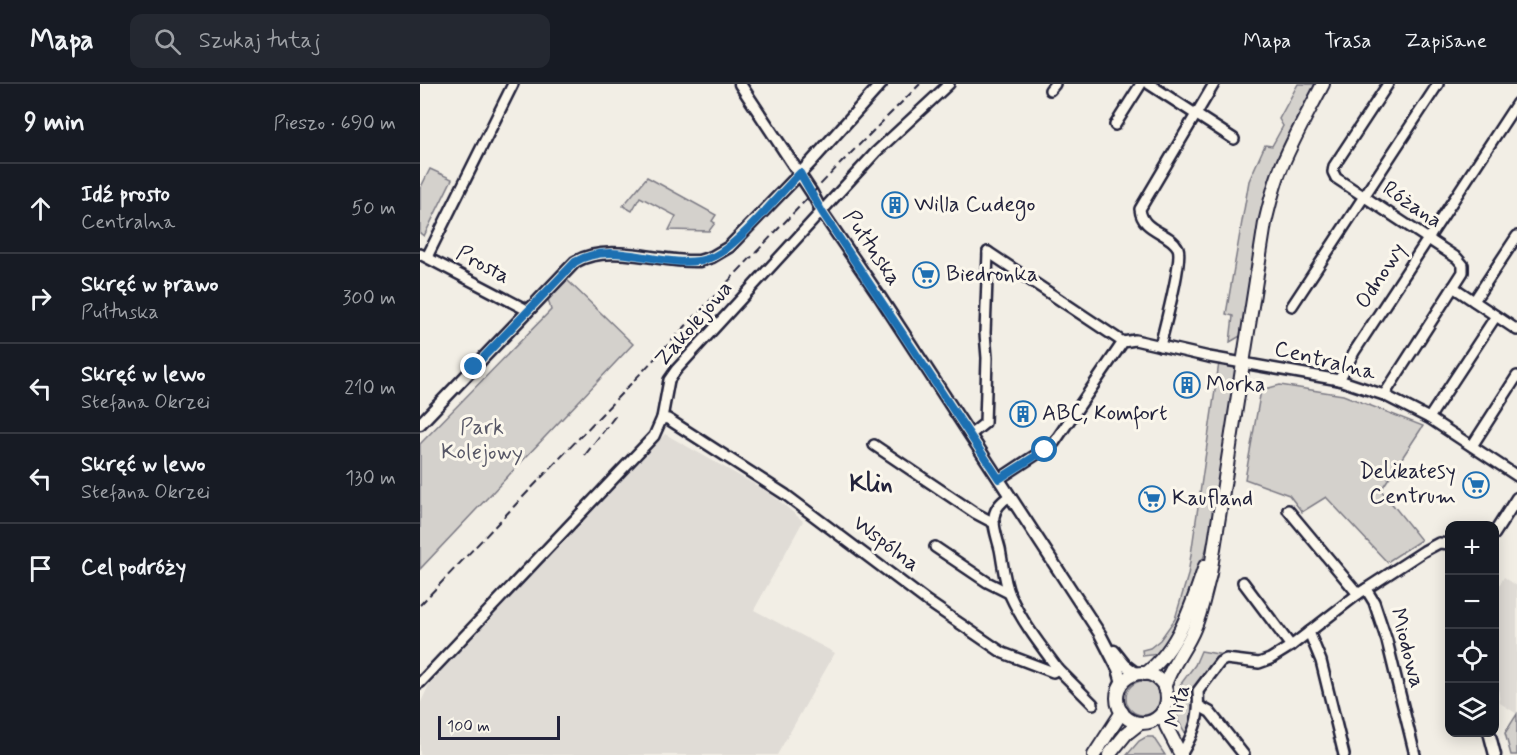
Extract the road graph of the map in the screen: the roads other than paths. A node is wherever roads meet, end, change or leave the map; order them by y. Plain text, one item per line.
1 (513, 84) edge
2 (740, 84) edge
3 (881, 84) edge
4 (949, 84) edge
5 (1141, 84) edge
6 (1149, 84) edge
7 (1214, 84) edge
8 (1323, 84) edge
9 (1388, 84) edge
10 (1438, 84) edge
11 (1517, 103) edge
12 (1195, 114) junction
13 (1115, 124) dead end
14 (1234, 139) dead end
15 (800, 173) junction
16 (1365, 197) junction
17 (822, 212) junction
18 (1517, 236) edge
19 (1429, 240) junction
20 (423, 256) edge
21 (1453, 287) junction
22 (1474, 301) junction
23 (1292, 306) dead end
24 (527, 310) junction
25 (1496, 316) junction
26 (1517, 330) edge
27 (1123, 342) junction
28 (1160, 346) junction
29 (1245, 363) junction
30 (1517, 376) edge
31 (1339, 380) junction
32 (1384, 396) junction
33 (662, 418) junction
34 (1429, 418) junction
35 (420, 424) edge
36 (970, 435) junction
37 (874, 445) dead end
38 (1472, 446) junction
39 (1517, 476) edge
40 (999, 479) junction
41 (1010, 496) junction
42 (1517, 498) edge
43 (1288, 510) dead end
44 (994, 523) junction
45 (1499, 526) edge
46 (1214, 539) junction
47 (1445, 544) edge
48 (935, 547) dead end
49 (1243, 582) dead end
50 (1362, 592) junction
51 (1009, 593) junction
52 (1309, 632) junction
53 (1100, 634) junction
54 (1291, 646) junction
55 (1058, 669) junction
56 (1141, 674) junction
57 (420, 683) edge
58 (1122, 683) junction
59 (1164, 688) junction
60 (1093, 704) dead end
61 (1199, 706) junction
62 (1163, 711) junction
63 (1122, 712) junction
64 (1144, 722) junction
65 (1490, 737) edge
66 (1094, 755) edge
67 (1109, 755) edge
68 (1181, 755) edge
69 (1244, 755) edge
70 (1344, 755) edge
71 (1415, 755) edge
72 (1495, 755) edge

1 - 20 street
2 - 15 street, Pułtuska
3 - 15 street
4 - 17 street, Zakolejowa
5 - 13 street
6 - 12 street
7 - 12 street
8 - 29 main road
9 - 16 street
10 - 16 street, Różana
11 - 19 street, Odnowy
12 - 14 street
12 - 28 street
15 - 17 street, Pułtuska
15 - 24 street
16 - 19 street, Różana
16 - 23 street
17 - 33 street, Zakolejowa
17 - 36 street, Pułtuska
18 - 22 street
19 - 21 street, Różana
19 - 31 street, Odnowy
20 - 24 street, Prosta
21 - 22 street
21 - 32 street
22 - 25 street
24 - 35 street
25 - 26 street
25 - 34 street
27 - 28 street
27 - 36 street
27 - 40 street
28 - 29 street, Centralna
29 - 31 street, Centralna
29 - 46 main road
30 - 38 street
31 - 32 street, Centralna
32 - 34 street, Centralna
33 - 55 street, Wspólna
33 - 57 street, Zakolejowa
34 - 38 street, Centralna
36 - 40 street, Pułtuska
37 - 44 street
38 - 39 street, Centralna
40 - 41 street, Pułtuska
41 - 44 street
41 - 53 street, Pułtuska
42 - 45 street
43 - 50 street, Miodowa
44 - 51 street
46 - 56 main road
46 - 59 main road
47 - 50 street, Miła
48 - 51 street, Wspólna
49 - 54 street
50 - 52 street, Miła
50 - 71 street, Miodowa
51 - 55 street
52 - 54 street, Miła
52 - 70 street
53 - 56 street, Pułtuska
53 - 58 street, Pułtuska
54 - 61 street, Miła
55 - 60 street
56 - 58 main road
56 - 59 main road
58 - 63 main road
59 - 62 main road
61 - 68 street, Miła
61 - 69 street
62 - 64 main road
62 - 68 main road
63 - 64 main road
63 - 66 main road
64 - 67 main road
64 - 68 main road
65 - 72 street

